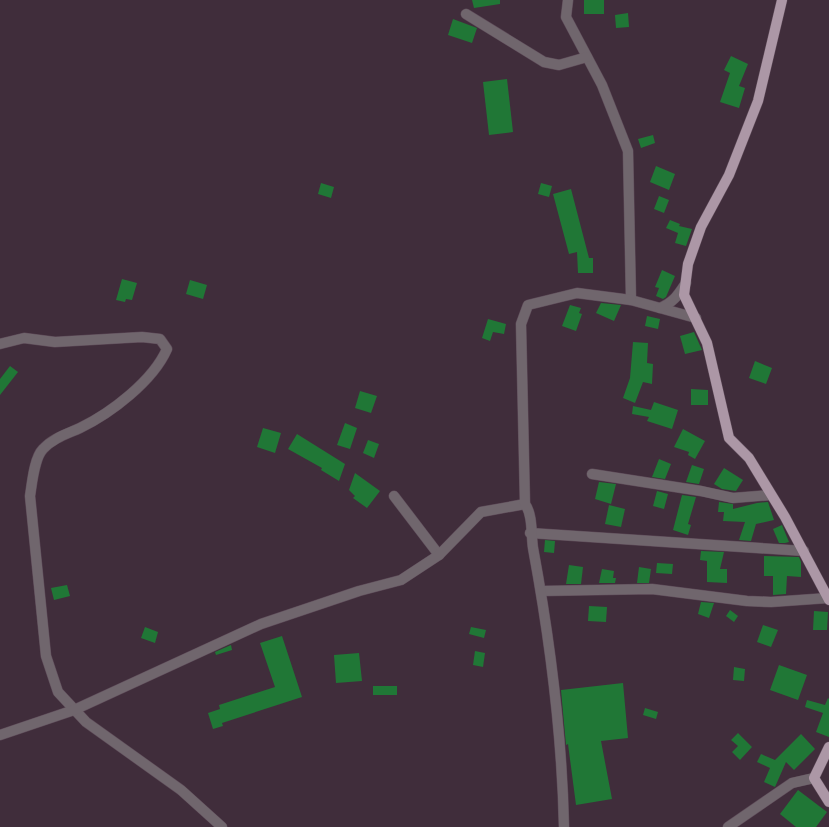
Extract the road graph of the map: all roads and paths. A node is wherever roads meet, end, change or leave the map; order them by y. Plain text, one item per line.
1 (568, 0) edge
2 (782, 0) edge
3 (466, 14) dead end
4 (587, 57) junction
5 (686, 283) junction
6 (631, 300) junction
7 (660, 308) junction
8 (696, 318) junction
9 (0, 344) edge
10 (592, 474) dead end
11 (771, 495) junction
12 (394, 496) dead end
13 (525, 504) junction
14 (530, 533) junction
15 (804, 551) junction
16 (439, 555) junction
17 (541, 591) junction
18 (828, 599) edge
19 (74, 710) junction
20 (0, 735) edge
21 (829, 747) edge
22 (814, 778) junction
23 (829, 802) edge
24 (222, 827) edge
25 (564, 827) edge
26 (728, 827) edge

1 - 4 street
2 - 5 main road
3 - 4 street
4 - 6 street
5 - 7 street
5 - 8 main road
6 - 7 street
6 - 13 street
7 - 8 street
8 - 11 main road
9 - 19 street
10 - 11 street
11 - 15 main road
12 - 16 street
13 - 14 street
13 - 16 street
14 - 15 street
14 - 17 street
15 - 18 main road
16 - 19 street
17 - 18 street
17 - 25 street
19 - 20 street
19 - 24 street
21 - 22 main road
22 - 23 main road
22 - 26 street

